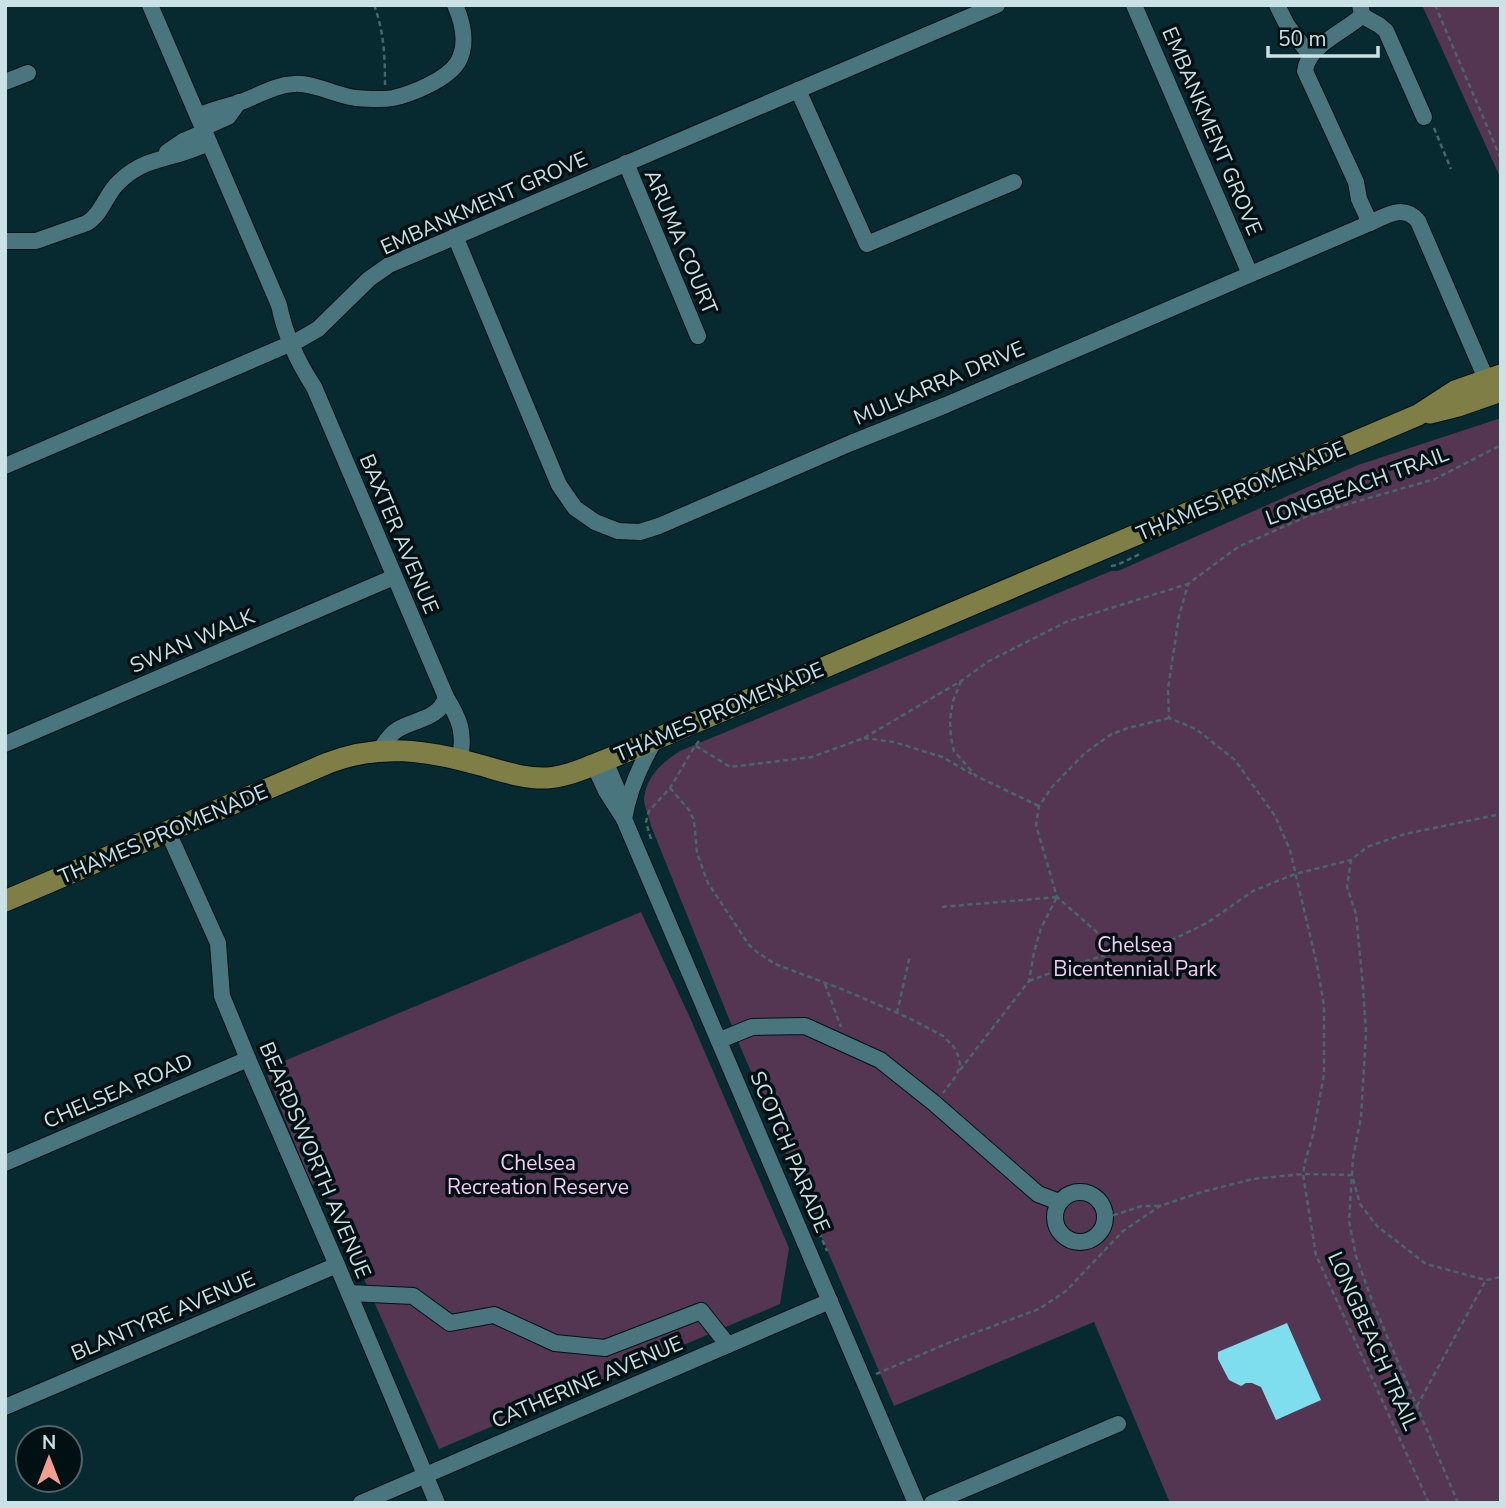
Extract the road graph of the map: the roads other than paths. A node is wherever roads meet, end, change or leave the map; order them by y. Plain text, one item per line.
1 (150, 5) edge
2 (455, 5) edge
3 (997, 5) edge
4 (1135, 5) edge
5 (1277, 5) edge
6 (1360, 10) edge
7 (1310, 55) junction
8 (28, 73) dead end
9 (5, 82) edge
10 (798, 90) junction
11 (1424, 117) road end
12 (204, 130) junction
13 (626, 163) junction
14 (1014, 183) dead end
15 (1375, 221) junction
16 (455, 236) junction
17 (5, 241) edge
18 (1250, 274) junction
19 (698, 336) dead end
20 (295, 342) junction
21 (1495, 385) edge
22 (5, 466) edge
23 (394, 577) junction
24 (446, 697) junction
25 (655, 740) junction
26 (5, 744) edge
27 (379, 751) junction
28 (455, 758) junction
29 (600, 763) junction
30 (624, 819) junction
31 (168, 832) junction
32 (5, 901) edge
33 (720, 1040) junction
34 (248, 1059) junction
35 (5, 1163) edge
36 (1059, 1202) junction
37 (337, 1265) junction
38 (349, 1293) junction
39 (830, 1301) junction
40 (728, 1345) junction
41 (5, 1407) edge
42 (1118, 1424) dead end
43 (425, 1474) junction
44 (361, 1503) edge
45 (437, 1503) edge
46 (916, 1503) edge
47 (932, 1503) edge

1 - 12 street, BAXTER AVENUE
2 - 12 street
3 - 10 street, EMBANKMENT GROVE
4 - 18 street, EMBANKMENT GROVE
5 - 7 street
6 - 7 street
6 - 11 street
7 - 15 street
8 - 9 street
10 - 13 street, EMBANKMENT GROVE
10 - 14 street
12 - 17 street
12 - 20 street, BAXTER AVENUE
13 - 16 street, EMBANKMENT GROVE
13 - 19 street, ARUMA COURT
15 - 18 street, MULKARRA DRIVE
15 - 21 street, MULKARRA DRIVE
16 - 18 street, MULKARRA DRIVE
16 - 20 street, EMBANKMENT GROVE
20 - 22 street, EMBANKMENT GROVE
20 - 23 street, BAXTER AVENUE
21 - 25 main road, THAMES PROMENADE
23 - 24 street, BAXTER AVENUE
23 - 26 street, SWAN WALK
24 - 27 street
24 - 28 street, BAXTER AVENUE
25 - 29 main road, THAMES PROMENADE
25 - 30 street
27 - 28 main road, THAMES PROMENADE
27 - 31 main road, THAMES PROMENADE
28 - 29 main road, THAMES PROMENADE
29 - 30 street, SCOTCH PARADE
30 - 33 street, SCOTCH PARADE
31 - 32 main road, THAMES PROMENADE
31 - 34 street, BEARDSWORTH AVENUE
33 - 36 street
33 - 39 street, SCOTCH PARADE
34 - 35 street, CHELSEA ROAD
34 - 37 street, BEARDSWORTH AVENUE
36 - 36 street
37 - 38 street, BEARDSWORTH AVENUE
37 - 41 street, BLANTYRE AVENUE
38 - 40 street
38 - 43 street, BEARDSWORTH AVENUE
39 - 40 street, CATHERINE AVENUE
39 - 46 street, SCOTCH PARADE
40 - 43 street, CATHERINE AVENUE
42 - 47 street
43 - 44 street, CATHERINE AVENUE
43 - 45 street, BEARDSWORTH AVENUE

